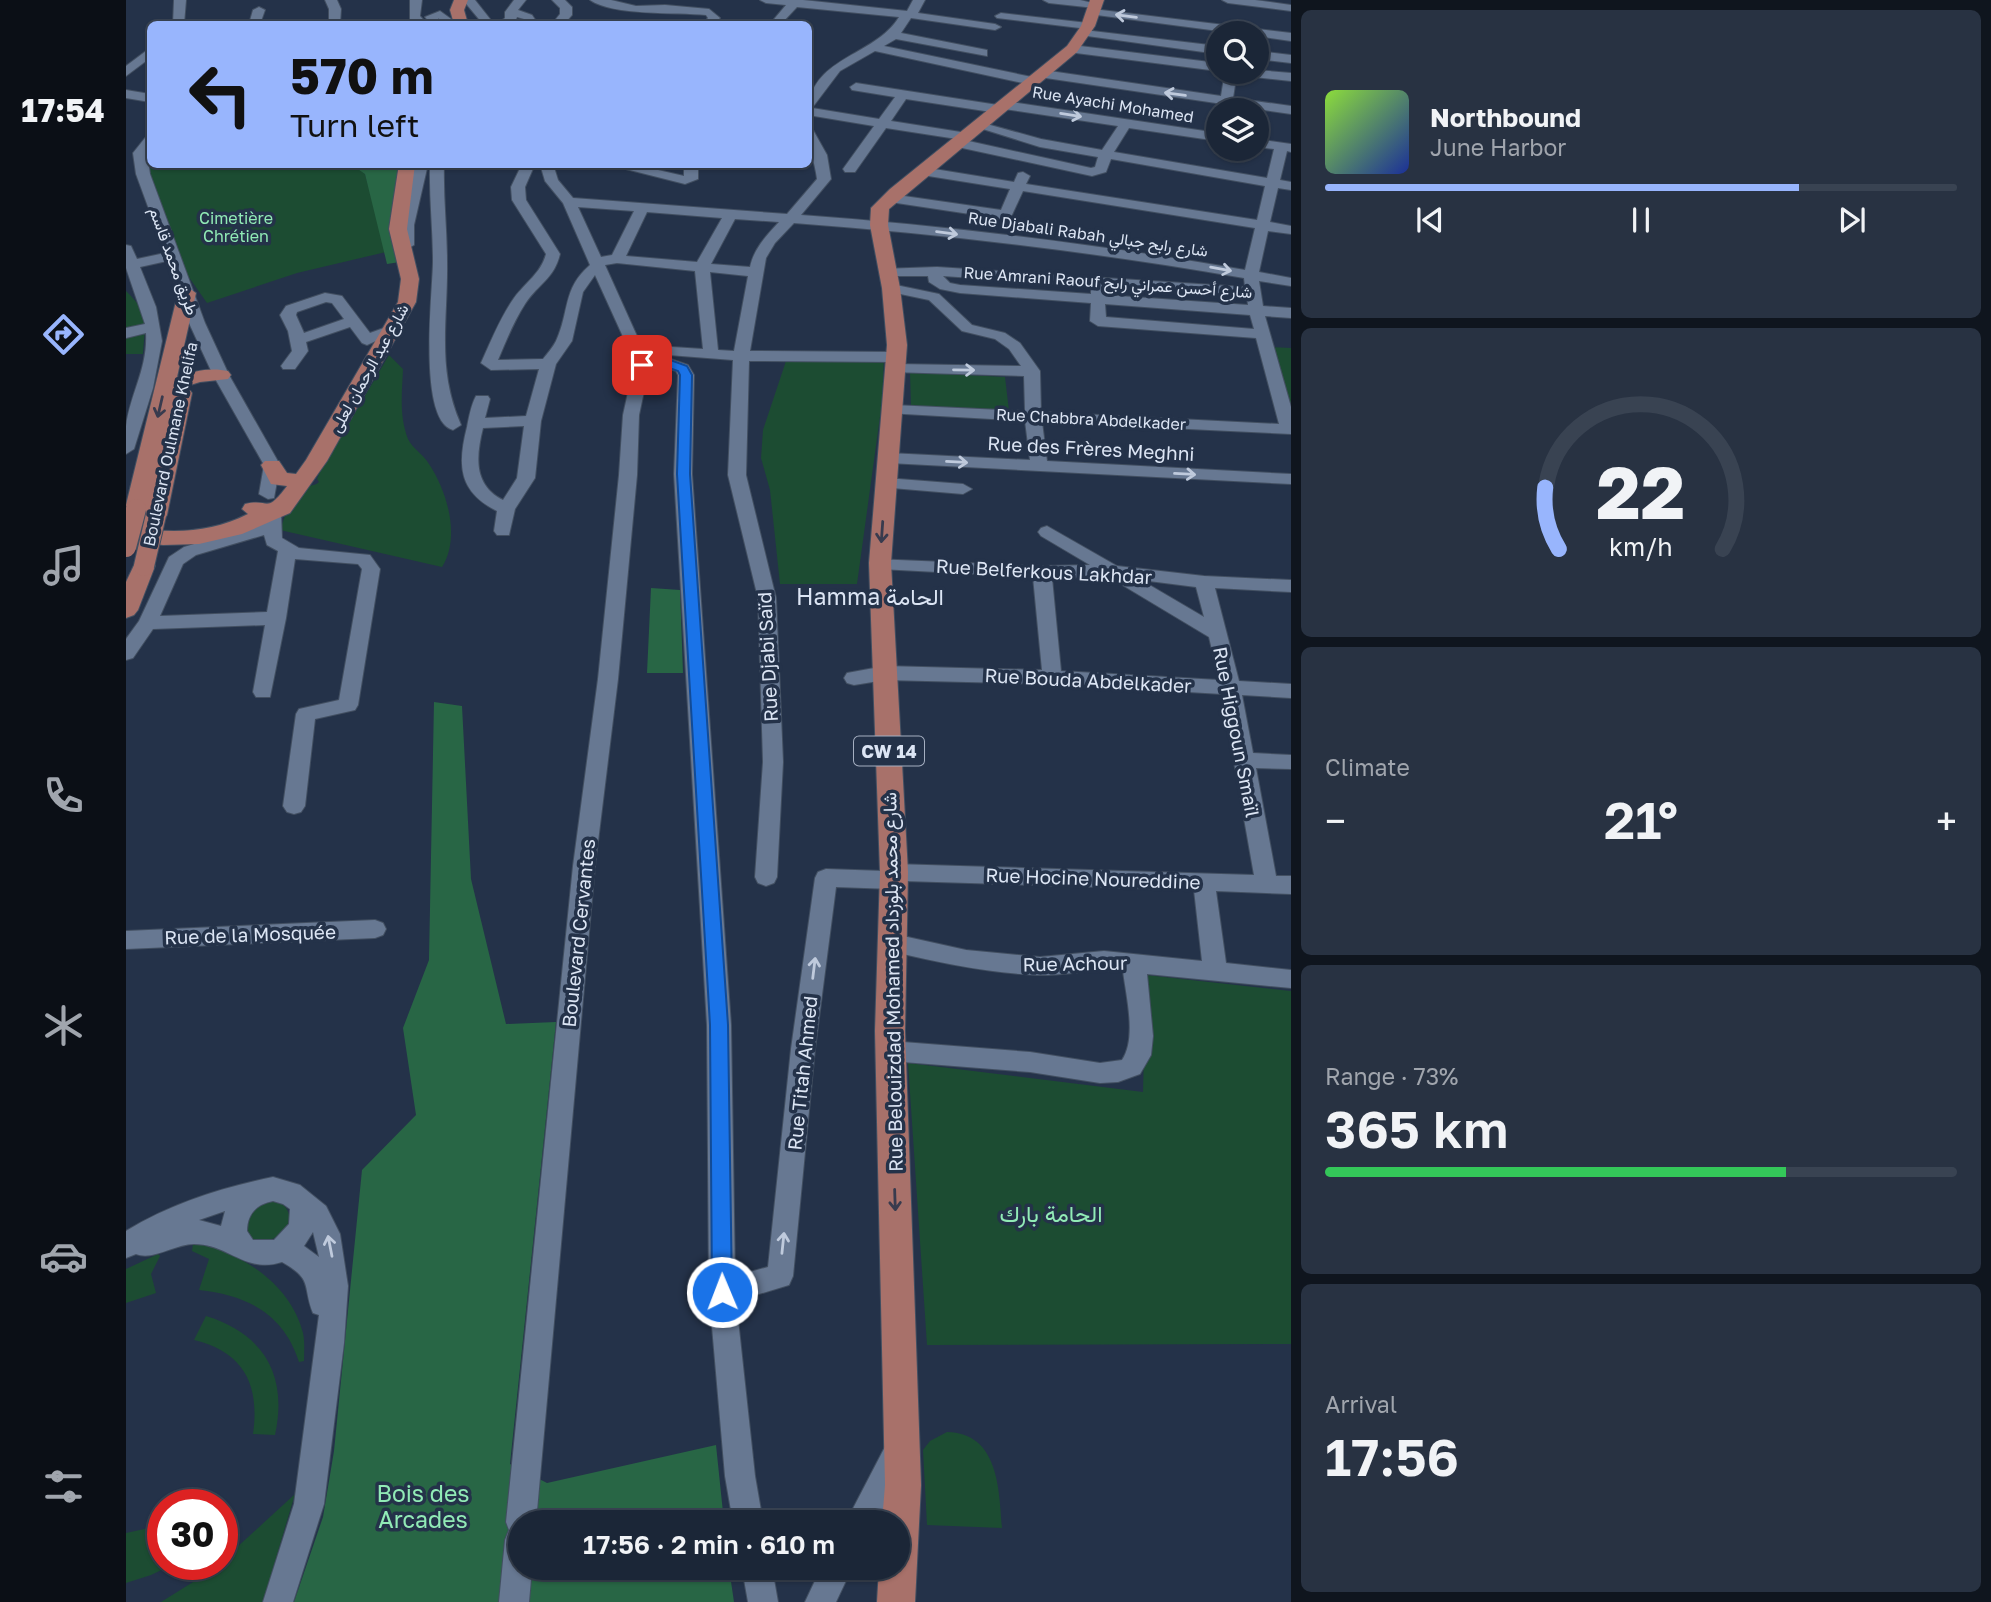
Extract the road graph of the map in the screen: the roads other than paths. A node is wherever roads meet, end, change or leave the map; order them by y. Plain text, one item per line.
1 (180, 0) edge
2 (331, 0) edge
3 (416, 0) edge
4 (461, 0) edge
5 (469, 0) edge
6 (520, 0) edge
7 (558, 0) edge
8 (596, 0) edge
9 (766, 0) edge
10 (919, 0) edge
11 (1009, 0) edge
12 (1049, 0) edge
13 (1228, 0) edge
14 (611, 1) edge
15 (796, 2) edge
16 (1291, 8) edge
17 (259, 10) dead end
18 (510, 12) junction
19 (911, 15) junction
20 (179, 21) edge
21 (255, 21) edge
22 (335, 21) edge
23 (419, 21) edge
24 (434, 21) edge
25 (449, 21) edge
26 (460, 21) edge
27 (486, 21) edge
28 (510, 21) edge
29 (531, 21) edge
30 (561, 21) edge
31 (710, 21) edge
32 (778, 21) edge
33 (1088, 21) edge
34 (894, 34) junction
35 (992, 35) junction
36 (1291, 37) edge
37 (873, 47) junction
38 (1206, 47) edge
39 (126, 52) edge
40 (147, 52) edge
41 (147, 54) edge
42 (1269, 56) edge
43 (1291, 59) edge
44 (1206, 63) edge
45 (975, 69) junction
46 (126, 72) edge
47 (1291, 77) edge
48 (1037, 78) junction
49 (1260, 84) edge
50 (856, 87) dead end
51 (1268, 91) junction
52 (904, 93) junction
53 (126, 94) edge
54 (147, 98) edge
55 (1239, 98) edge
56 (1206, 99) edge
57 (812, 100) edge
58 (1001, 107) junction
59 (1291, 110) edge
60 (812, 112) edge
61 (885, 123) junction
62 (1126, 123) junction
63 (967, 135) junction
64 (1206, 135) edge
65 (812, 140) edge
66 (147, 145) edge
67 (1286, 147) edge
68 (1105, 156) junction
69 (1032, 159) junction
70 (137, 160) edge
71 (406, 168) edge
72 (420, 168) edge
73 (437, 168) edge
74 (515, 168) edge
75 (528, 168) edge
76 (548, 168) edge
77 (630, 168) edge
78 (691, 168) edge
79 (850, 169) dead end
80 (922, 171) junction
81 (126, 177) edge
82 (523, 181) junction
83 (1273, 183) junction
84 (1291, 186) edge
85 (1017, 187) junction
86 (890, 198) junction
87 (569, 202) junction
88 (643, 206) junction
89 (731, 214) junction
90 (790, 219) junction
91 (879, 225) junction
92 (1265, 226) junction
93 (1291, 230) edge
94 (126, 249) edge
95 (617, 259) junction
96 (174, 261) junction
97 (596, 264) junction
98 (702, 267) junction
99 (132, 270) edge
100 (408, 271) junction
101 (937, 271) junction
102 (755, 272) junction
103 (1251, 275) junction
104 (888, 280) junction
105 (1098, 282) junction
106 (1291, 282) edge
107 (1253, 292) junction
108 (187, 293) joint
109 (1098, 298) junction
110 (1256, 310) junction
111 (1291, 313) edge
112 (354, 321) junction
113 (153, 326) junction
114 (392, 330) junction
115 (186, 331) junction
116 (126, 333) edge
117 (1263, 334) junction
118 (298, 340) junction
119 (711, 354) junction
120 (741, 356) junction
121 (151, 362) junction
122 (896, 363) junction
123 (548, 364) junction
124 (289, 366) dead end
125 (1032, 371) junction
126 (221, 375) junction
127 (184, 381) junction
128 (482, 399) dead end
129 (893, 410) junction
130 (1033, 416) junction
131 (533, 421) junction
132 (477, 423) junction
133 (453, 425) dead end
134 (1290, 429) edge
135 (126, 449) edge
136 (316, 461) junction
137 (272, 465) junction
138 (1039, 467) junction
139 (888, 471) junction
140 (1291, 479) edge
141 (293, 480) junction
142 (963, 489) dead end
143 (270, 508) junction
144 (506, 509) junction
145 (140, 515) edge
146 (503, 531) dead end
147 (1047, 531) dead end
148 (126, 533) edge
149 (126, 547) edge
150 (287, 550) junction
151 (880, 564) junction
152 (1112, 571) junction
153 (1042, 572) junction
154 (1204, 582) junction
155 (1291, 586) edge
156 (126, 610) edge
157 (277, 618) junction
158 (148, 623) junction
159 (1219, 635) junction
160 (126, 653) edge
161 (885, 673) junction
162 (1052, 677) junction
163 (854, 678) dead end
164 (1231, 687) junction
165 (1291, 691) edge
166 (263, 692) dead end
167 (1242, 760) junction
168 (1291, 762) edge
169 (294, 806) dead end
170 (893, 876) junction
171 (766, 877) dead end
172 (1204, 882) junction
173 (1266, 883) junction
174 (1291, 885) edge
175 (375, 929) dead end
176 (126, 940) edge
177 (894, 943) junction
178 (1134, 962) junction
179 (1215, 970) junction
180 (1291, 979) edge
181 (891, 1051) junction
182 (261, 1191) junction
183 (301, 1202) junction
184 (126, 1246) edge
185 (240, 1246) junction
186 (283, 1249) junction
187 (126, 1251) edge
188 (722, 1292) junction
189 (323, 1386) junction
190 (901, 1445) junction
191 (522, 1510) edge
192 (746, 1510) edge
193 (867, 1510) edge
194 (516, 1580) edge
195 (759, 1580) edge
196 (831, 1580) edge
197 (278, 1602) edge
198 (514, 1602) edge
199 (763, 1602) edge
200 (820, 1602) edge
201 (896, 1602) edge

1 - 20 street
2 - 22 street
3 - 23 street
4 - 26 main road
5 - 27 street
6 - 18 street
7 - 30 street
8 - 14 street
9 - 15 street
10 - 19 street
11 - 35 street
12 - 33 street
13 - 16 street
14 - 31 street
15 - 19 street
15 - 32 street
17 - 21 street
18 - 28 street
18 - 29 street
19 - 34 street
19 - 35 street
24 - 25 street
33 - 35 street
36 -> 33 street
33 - 38 street
33 - 44 street
33 - 48 main road
34 - 35 street
34 - 37 street
35 - 45 street
37 - 45 street
37 - 57 street
39 - 40 street
41 - 46 street
42 - 43 street
45 - 48 street
47 - 51 street
56 -> 48 street
48 - 58 main road
49 - 51 street
50 - 52 street, Rue Ayachi Mohamed
51 - 55 street
51 - 59 street
52 - 58 street, Rue Ayachi Mohamed
52 - 61 street
53 - 54 street
58 -> 62 street, Rue Ayachi Mohamed
58 - 63 main road
60 - 61 street
61 - 63 street
61 - 79 street
62 - 64 street, Rue Ayachi Mohamed
62 - 68 street
63 - 68 street
63 - 69 street
63 - 80 main road
65 - 90 street, Rue Djabi Saïd
66 - 70 street
67 - 83 street
68 - 69 street
68 - 83 street
69 - 85 street
70 - 81 street
70 - 96 street, طريق محمد قاسم
71 - 100 main road, شارع عبد الرحمان لعلى
72 - 100 street
73 - 133 street
74 - 82 street
75 - 82 street
76 - 87 street
77 - 78 street
80 - 85 street
80 - 86 main road
82 - 123 street
83 - 84 street
83 - 92 street
85 - 86 street
85 - 92 street
86 - 91 main road
87 - 88 street, Rue Djabali Rabah شارع رابح جبالي
87 - 97 street
88 - 89 street, Rue Djabali Rabah شارع رابح جبالي
88 - 95 street
89 - 90 street, Rue Djabali Rabah شارع رابح جبالي
89 - 98 street
90 - 91 street, Rue Djabali Rabah شارع رابح جبالي
90 - 102 street, Rue Djabi Saïd
91 -> 103 street, Rue Djabali Rabah شارع رابح جبالي
91 - 104 main road, Rue Belouizdad Mohamed شارع محمد بلوزداد / CW 14
92 - 93 street
92 - 103 street
94 - 99 street
95 - 97 street
95 - 98 street
96 - 99 street
96 - 108 street, طريق محمد قاسم
97 - 119 street
97 - 123 street
98 - 102 street
98 - 119 street
99 - 113 street
100 - 114 main road, شارع عبد الرحمان لعلى
101 - 104 street
101 - 105 street
101 - 109 street, Rue Amrani Raouf شارع أحسن عمراني رابح
102 - 120 street, Rue Djabi Saïd
103 - 106 street, Rue Djabali Rabah شارع رابح جبالي
103 - 107 street
104 - 122 main road, Rue Belouizdad Mohamed شارع محمد بلوزداد / CW 14
104 - 125 street
105 - 107 street
105 - 109 street
107 - 110 street
108 - 115 main road, Boulevard Oulmane Khelifa
109 - 110 street, Rue Amrani Raouf شارع أحسن عمراني رابح
109 - 117 street
110 - 111 street, Rue Amrani Raouf شارع أحسن عمراني رابح
110 - 117 street
112 - 114 street
112 - 118 street
112 - 118 street
113 - 116 street
113 - 121 street
114 - 136 main road, شارع عبد الرحمان لعلى
115 - 121 main road
115 - 126 street, طريق محمد قاسم
115 - 127 main road, Boulevard Oulmane Khelifa
115 -> 145 main road, Boulevard Oulmane Khelifa
117 - 134 street
118 - 124 street
119 - 120 street
120 - 122 street
120 - 171 street, Rue Djabi Saïd
121 - 135 street
122 -> 125 street
122 - 129 main road, Rue Belouizdad Mohamed شارع محمد بلوزداد / CW 14
123 - 131 street
125 - 130 street
126 - 127 main road
126 - 137 street, طريق محمد قاسم
127 - 145 main road, Boulevard Oulmane Khelifa
128 - 132 street
129 - 130 street, Rue Chabbra Abdelkader
129 - 139 main road, Rue Belouizdad Mohamed شارع محمد بلوزداد / CW 14
130 - 134 street, Rue Chabbra Abdelkader
130 - 138 street
131 - 132 street
131 - 144 street
132 - 144 street
136 - 141 main road, شارع عبد الرحمان لعلى
136 - 143 main road, شارع عبد الرحمان لعلى
137 - 141 main road
137 - 143 street
139 -> 138 street, Rue des Frères Meghni
138 -> 140 street, Rue des Frères Meghni
139 - 142 street
139 -> 151 main road, Rue Belouizdad Mohamed شارع محمد بلوزداد / CW 14
141 - 143 main road, شارع عبد الرحمان لعلى
143 - 145 main road, شارع عبد الرحمان لعلى
143 - 148 main road, شارع عبد الرحمان لعلى
143 - 150 street
143 - 158 street
144 - 146 street
145 - 149 main road, Boulevard Oulmane Khelifa, bridge
145 - 156 main road, Boulevard Oulmane Khelifa, bridge
147 - 152 street
150 - 157 street
150 - 169 street
151 - 153 street, Rue Belferkous Lakhdar
151 - 161 main road, Rue Belouizdad Mohamed شارع محمد بلوزداد / CW 14
152 - 153 street, Rue Belferkous Lakhdar
152 - 154 street, Rue Belferkous Lakhdar
152 - 159 street
153 - 162 street
154 - 155 street, Rue Belferkous Lakhdar
154 - 159 street, Rue Higgoun Smaïl
157 - 158 street
157 - 166 street
158 - 160 street
159 - 164 street, Rue Higgoun Smaïl
161 - 162 street, Rue Bouda Abdelkader
161 - 163 street, Rue Bouda Abdelkader
161 - 170 main road, Rue Belouizdad Mohamed شارع محمد بلوزداد / CW 14
162 - 164 street, Rue Bouda Abdelkader
164 - 165 street, Rue Bouda Abdelkader
164 - 167 street, Rue Higgoun Smaïl
167 - 168 street
167 - 173 street, Rue Higgoun Smaïl
170 - 172 street, Rue Hocine Noureddine
170 - 177 main road, Rue Belouizdad Mohamed شارع محمد بلوزداد / CW 14
188 -> 170 street, Rue Titah Ahmed
172 - 173 street, Rue Hocine Noureddine
172 - 179 street
173 - 174 street, Rue Hocine Noureddine
175 - 176 street, Rue de la Mosquée
177 - 178 street, Rue Achour
177 - 181 main road, Rue Belouizdad Mohamed شارع محمد بلوزداد / CW 14
178 - 179 street, Rue Achour
178 - 181 street
179 - 180 street, Rue Achour
181 -> 190 main road, Rue Belouizdad Mohamed شارع محمد بلوزداد / CW 14
182 - 183 street
182 - 184 street
182 - 185 street
183 - 186 street
189 -> 183 street
185 - 186 street
185 - 187 street
186 - 189 street
188 - 191 street, Boulevard Cervantes
188 - 192 street
189 - 197 street
190 - 193 street
190 - 201 main road, Rue Belouizdad Mohamed شارع محمد بلوزداد / CW 14
194 - 198 street
195 - 199 street
196 - 200 street

